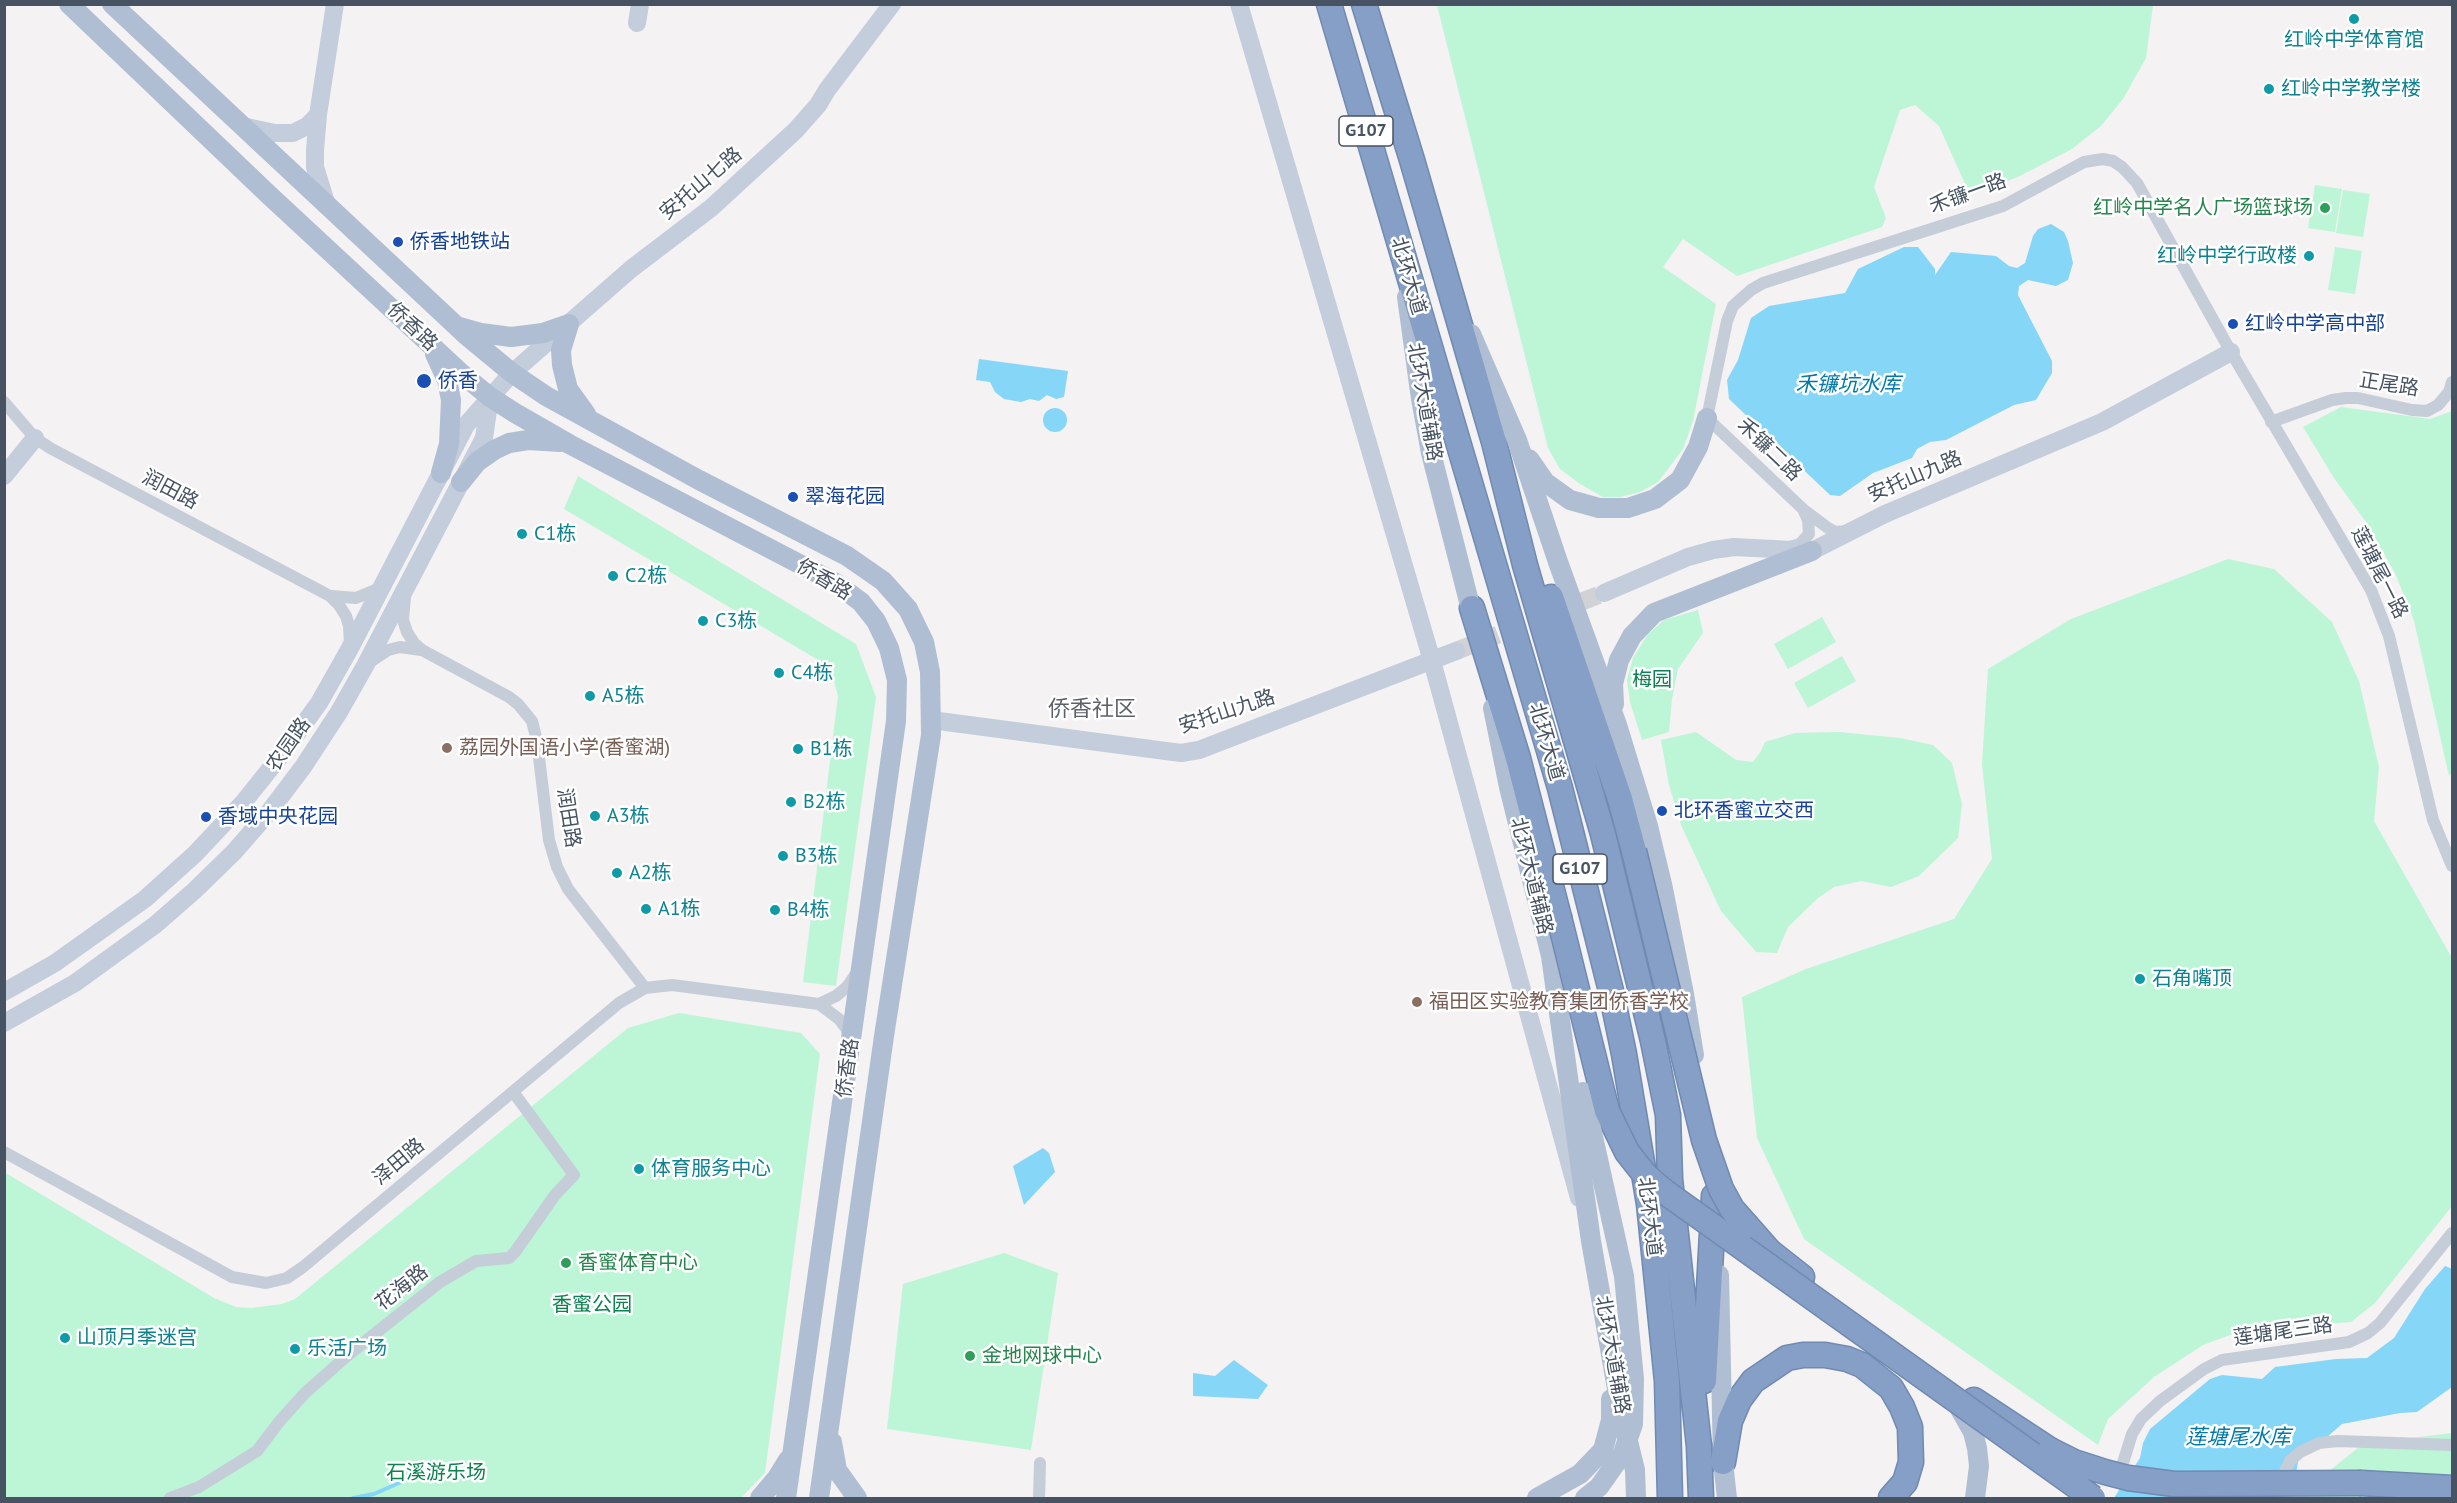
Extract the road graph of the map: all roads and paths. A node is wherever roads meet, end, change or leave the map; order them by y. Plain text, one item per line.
1 (69, 4) edge
2 (112, 4) edge
3 (335, 4) edge
4 (640, 4) edge
5 (892, 4) edge
6 (1239, 4) edge
7 (1329, 4) edge
8 (1364, 4) edge
9 (637, 23) dead end
10 (318, 115) junction
11 (242, 126) junction
12 (327, 206) junction
13 (1402, 257) junction
14 (453, 323) junction
15 (569, 324) junction
16 (425, 339) junction
17 (2231, 352) junction
18 (512, 373) junction
19 (2452, 382) edge
20 (490, 397) junction
21 (4, 402) edge
22 (1707, 418) junction
23 (591, 421) junction
24 (2271, 422) junction
25 (35, 438) junction
26 (1505, 441) junction
27 (569, 444) junction
28 (4, 460) edge
29 (441, 473) junction
30 (4, 476) edge
31 (461, 482) junction
32 (1804, 510) junction
33 (1849, 531) junction
34 (1779, 549) junction
35 (1812, 551) junction
36 (408, 584) junction
37 (383, 586) junction
38 (1604, 593) tunnel mouth
39 (330, 596) junction
40 (1472, 608) junction
41 (349, 650) junction
42 (422, 650) junction
43 (1456, 651) tunnel mouth
44 (1432, 661) junction
45 (365, 666) junction
46 (931, 720) junction
47 (1617, 724) junction
48 (2452, 866) edge
49 (1551, 956) junction
50 (864, 958) junction
51 (645, 988) junction
52 (4, 992) edge
53 (859, 993) junction
54 (890, 998) junction
55 (819, 1004) junction
56 (4, 1023) edge
57 (884, 1036) junction
58 (852, 1037) junction
59 (514, 1093) junction
60 (4, 1152) edge
61 (1714, 1196) junction
62 (2452, 1233) edge
63 (1591, 1240) junction
64 (1609, 1340) junction
65 (1931, 1370) junction
66 (830, 1416) junction
67 (2452, 1445) edge
68 (793, 1446) junction
69 (1699, 1446) junction
70 (1040, 1462) dead end
71 (1723, 1462) junction
72 (2122, 1466) dead end
73 (2452, 1488) edge
74 (2452, 1496) edge
75 (170, 1498) edge
76 (760, 1498) edge
77 (786, 1498) edge
78 (819, 1498) edge
79 (857, 1498) edge
80 (1039, 1498) edge
81 (1537, 1498) edge
82 (1585, 1498) edge
83 (1636, 1498) edge
84 (1670, 1498) edge
85 (1701, 1498) edge
86 (1727, 1498) edge
87 (1891, 1498) edge
88 (1975, 1498) edge
89 (2093, 1498) edge
90 (2278, 1498) edge
91 (2429, 1498) edge

1 - 16 main road, 侨香路
2 - 11 main road, 侨香路
3 - 10 street
4 - 9 street
5 - 15 street, 安托山七路
6 - 44 street
7 - 13 highway, 北环大道 / G107
8 - 26 highway, 北环大道 / G107
10 - 11 street
10 - 12 street
11 - 12 main road, 侨香路
12 - 14 main road, 侨香路
13 - 40 main road, 北环大道辅路
13 - 84 highway, 北环大道 / G107
14 - 15 main road
14 - 18 main road, 侨香路
15 - 18 street, 安托山七路
15 - 23 main road
16 - 20 main road, 侨香路
16 - 29 main road
17 - 22 street, 禾镰一路
17 - 24 street, 莲塘尾一路
17 - 33 street, 安托山九路
18 - 20 street, 农园路
18 - 23 main road, 侨香路
19 - 24 street, 正尾路
20 - 27 main road, 侨香路
20 - 29 street, 农园路
20 - 31 street, 农园路
21 - 25 street, 润田路
22 - 26 main road
22 - 32 street, 禾镰二路
23 - 46 main road, 侨香路
24 - 48 street, 莲塘尾一路
25 - 28 street
25 - 30 street
25 - 39 street, 润田路
26 - 47 main road
26 - 65 highway, bridge
26 - 69 highway, 北环大道 / G107
27 - 31 main road
27 - 50 main road, 侨香路
29 - 37 street, 农园路
31 - 36 street, 农园路
32 - 33 street, 禾镰二路
32 - 34 street, 禾镰二路
33 - 35 street, 安托山九路
34 - 35 street
34 - 38 street
35 - 47 main road
36 - 42 street, 润田路
36 - 45 street, 农园路
37 - 39 street, 润田路
37 - 41 street, 农园路
39 - 41 street, 润田路
40 - 49 main road, 北环大道辅路
40 - 89 highway, bridge
41 - 52 street, 农园路
42 - 45 street, 润田路
42 - 51 street, 润田路
43 - 44 street, 安托山九路
44 - 46 street, 安托山九路
44 - 63 street
45 - 56 street, 农园路
46 - 54 main road, 侨香路
47 - 61 main road
49 - 63 main road, 北环大道辅路
49 - 82 main road, bridge
50 - 53 main road, 侨香路
50 - 55 street
51 - 55 street, 泽田路
51 - 59 street, 泽田路
53 - 54 main road
53 - 58 main road, 侨香路
54 - 57 main road, 侨香路
55 - 58 street
57 - 58 main road
57 - 66 main road, 侨香路
58 - 68 main road, 侨香路
59 - 60 street, 泽田路
59 - 75 street, 花海路
61 - 69 highway
61 - 71 main road
62 - 72 street, 莲塘尾三路
63 - 64 main road, 北环大道辅路
64 - 81 main road
64 - 83 main road, 北环大道辅路
65 - 73 highway, bridge
65 - 88 main road
66 - 78 main road, 侨香路
66 - 79 main road
67 - 90 street
68 - 76 main road
68 - 77 main road, 侨香路
69 - 85 highway, 北环大道 / G107
70 - 80 street
71 - 86 main road
71 - 87 highway
74 - 91 highway

